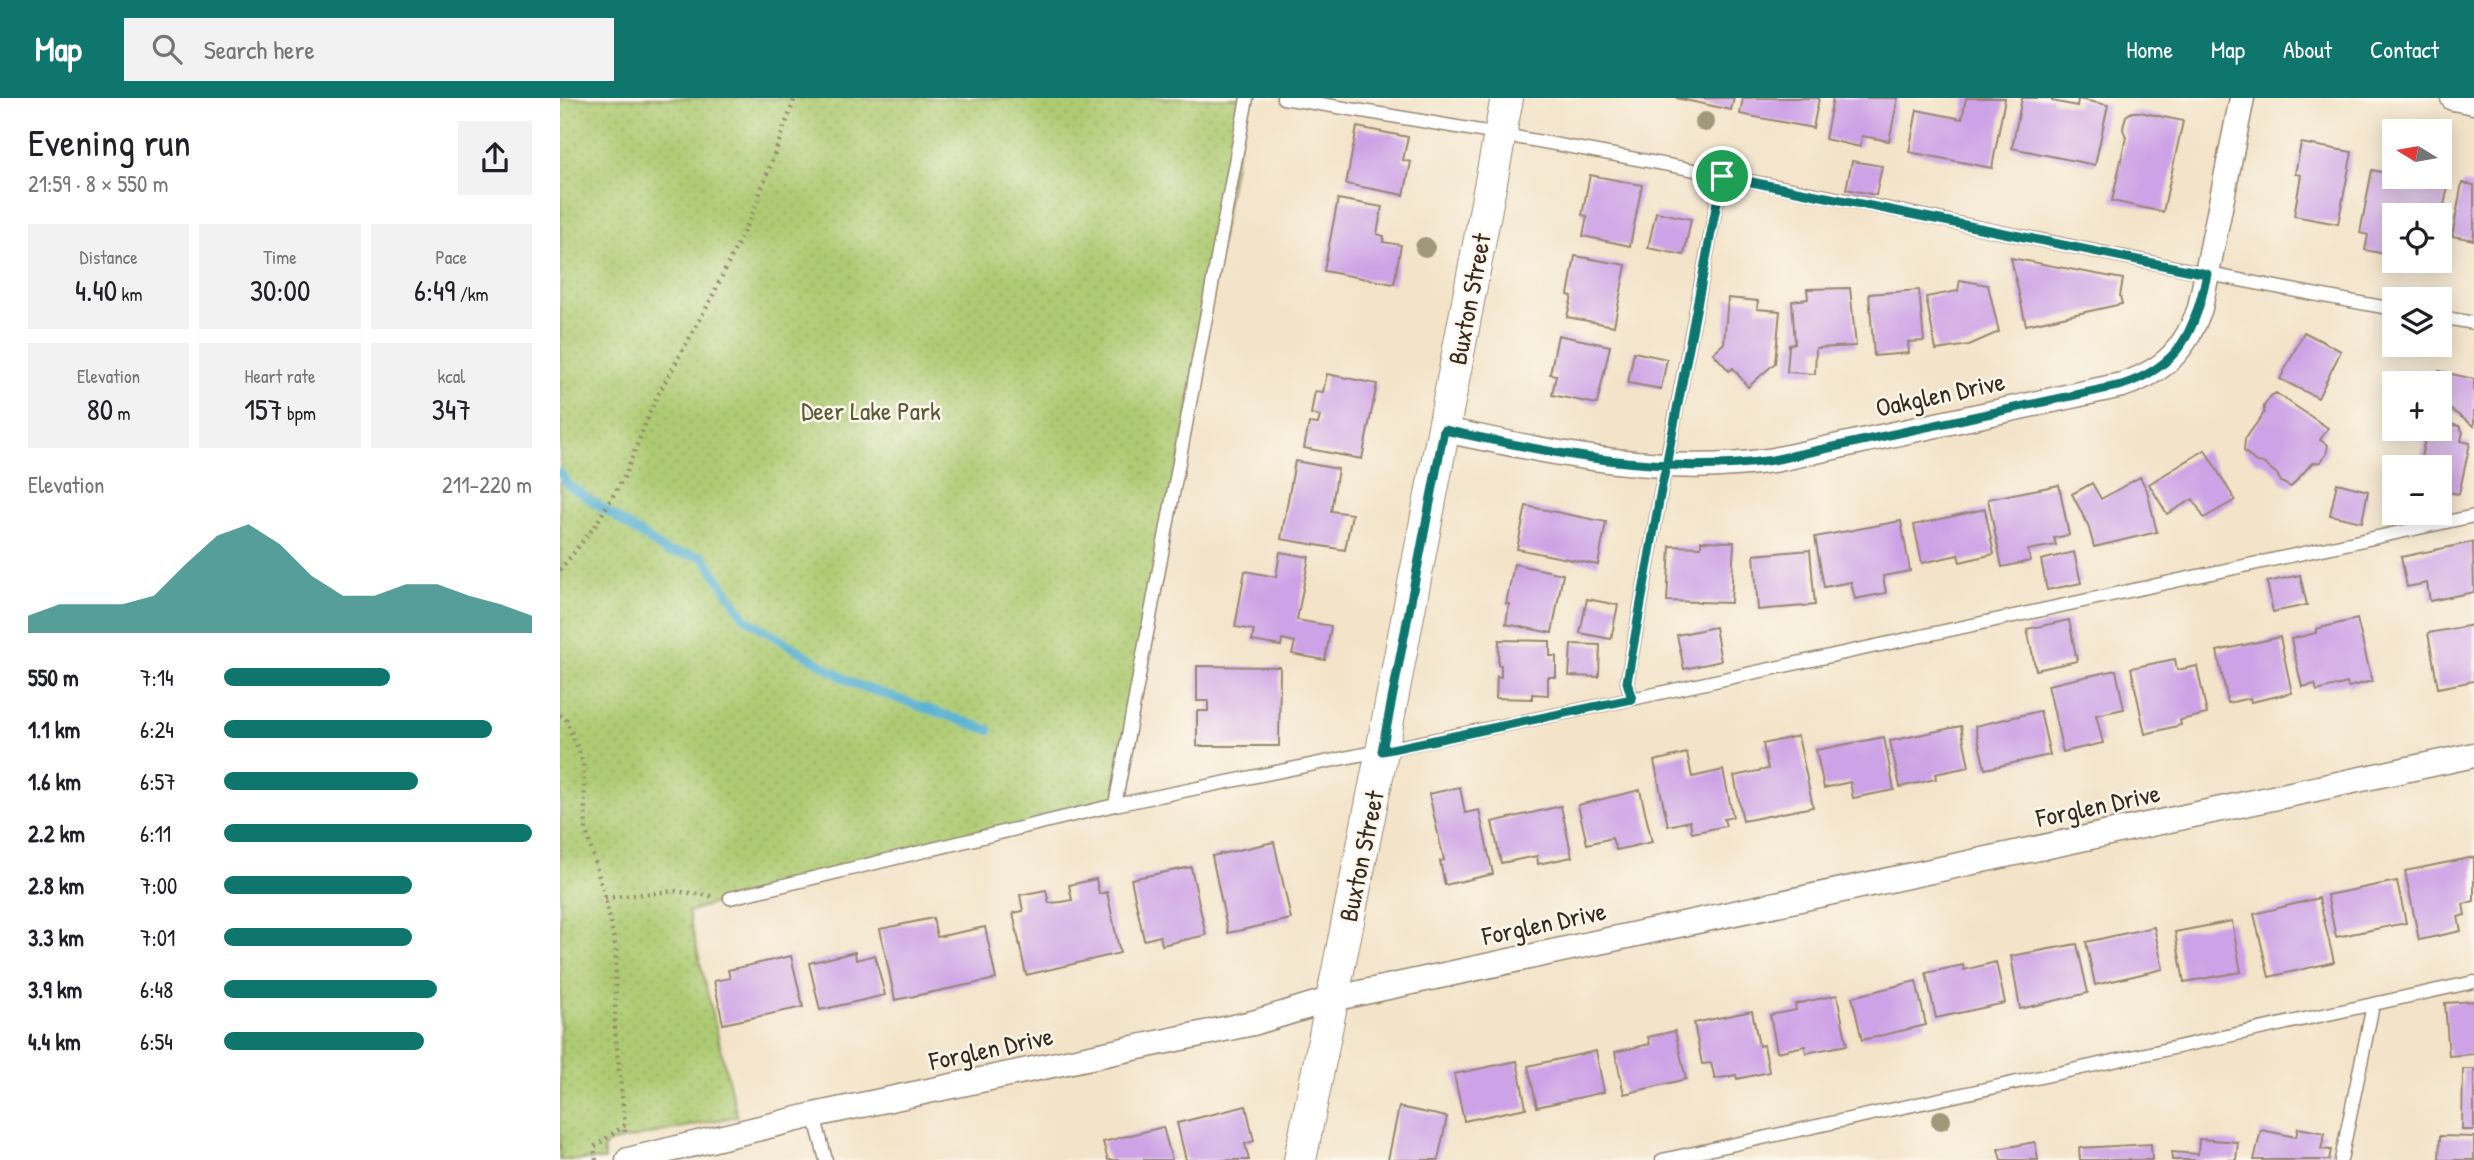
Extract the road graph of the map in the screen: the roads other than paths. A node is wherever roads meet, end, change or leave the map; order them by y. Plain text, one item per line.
1 (1247, 98) edge
2 (1283, 98) edge
3 (1507, 98) edge
4 (2242, 98) edge
5 (2453, 98) edge
6 (2474, 102) edge
7 (1500, 134) junction
8 (1722, 176) junction
9 (2207, 274) junction
10 (2382, 307) edge
11 (2452, 319) edge
12 (2474, 323) edge
13 (1444, 430) junction
14 (1666, 466) junction
15 (2474, 516) edge
16 (1632, 699) junction
17 (1382, 751) junction
18 (2474, 755) edge
19 (1115, 805) junction
20 (730, 898) road end
21 (2474, 982) edge
22 (1332, 999) junction
23 (2373, 1005) junction
24 (814, 1115) junction
25 (628, 1160) edge
26 (826, 1160) edge
27 (1300, 1160) edge
28 (1662, 1160) edge
29 (2341, 1160) edge

1 - 19 lane
2 - 7 lane
3 - 7 street, Buxton Street
4 - 9 street, Oakglen Drive
5 - 6 street
7 - 8 lane
7 - 13 street, Buxton Street
8 - 9 lane
8 - 14 lane
9 - 10 lane
9 - 14 street, Oakglen Drive
11 - 12 lane
13 - 14 street, Oakglen Drive
13 - 17 street, Buxton Street
14 - 16 lane
15 - 16 lane
16 - 17 lane
17 - 19 lane
17 - 22 street, Buxton Street
18 - 22 street, Forglen Drive
19 - 20 lane
21 - 23 lane
22 - 24 street, Forglen Drive
22 - 27 street, Buxton Street
23 - 28 lane
23 - 29 lane
24 - 25 street, Forglen Drive
24 - 26 lane

